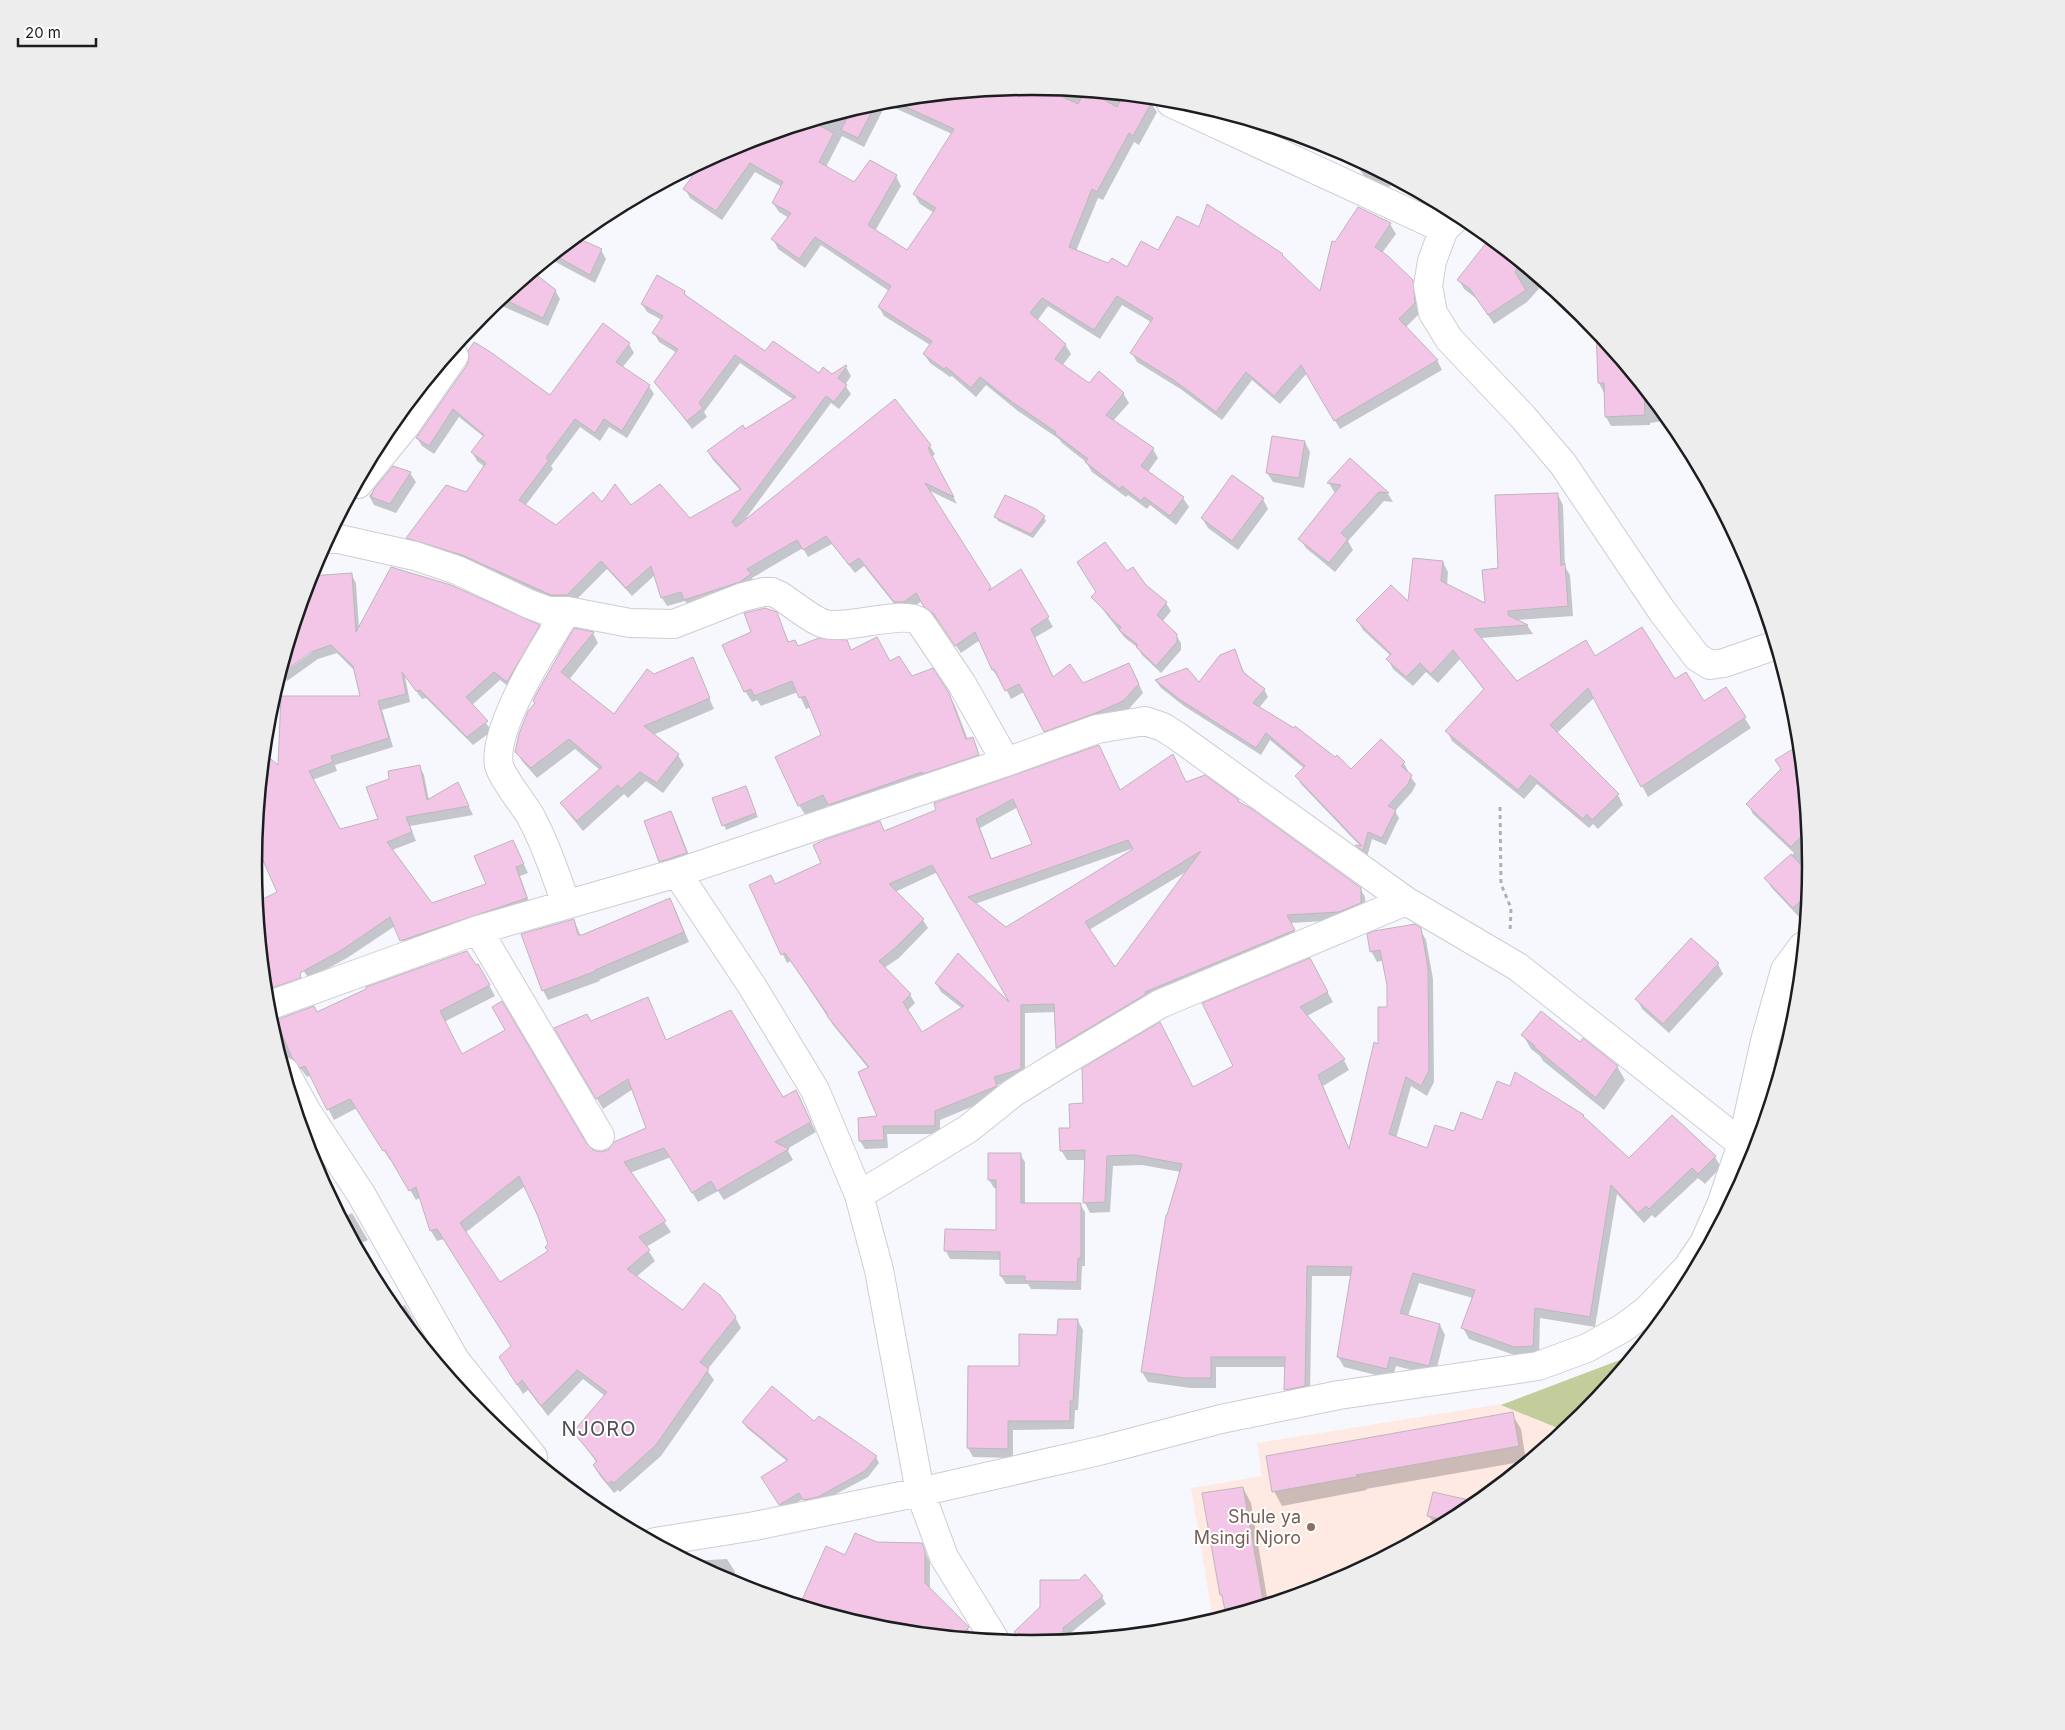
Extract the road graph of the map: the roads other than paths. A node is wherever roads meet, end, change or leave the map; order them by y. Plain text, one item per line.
1 (1193, 112) edge
2 (1452, 222) edge
3 (450, 362) edge
4 (379, 459) edge
5 (335, 539) edge
6 (567, 611) junction
7 (1771, 647) edge
8 (1006, 762) junction
9 (677, 873) junction
10 (1406, 902) junction
11 (566, 905) junction
12 (478, 930) junction
13 (1797, 954) edge
14 (275, 1003) edge
15 (297, 1092) edge
16 (600, 1136) dead end
17 (1742, 1144) junction
18 (859, 1195) junction
19 (1709, 1231) edge
20 (1697, 1253) edge
21 (512, 1431) edge
22 (920, 1492) junction
23 (663, 1541) edge
24 (985, 1633) edge

1 - 2 street
2 - 7 street
3 - 4 street
5 - 6 street
6 - 8 street
6 - 11 street
8 - 9 street
8 - 10 street
9 - 11 street
9 - 18 street
10 - 17 street
10 - 18 street
11 - 12 street
12 - 14 street
12 - 16 street
13 - 17 street
15 - 21 street
17 - 19 street
18 - 22 street
20 - 22 street
22 - 23 street
22 - 24 street

